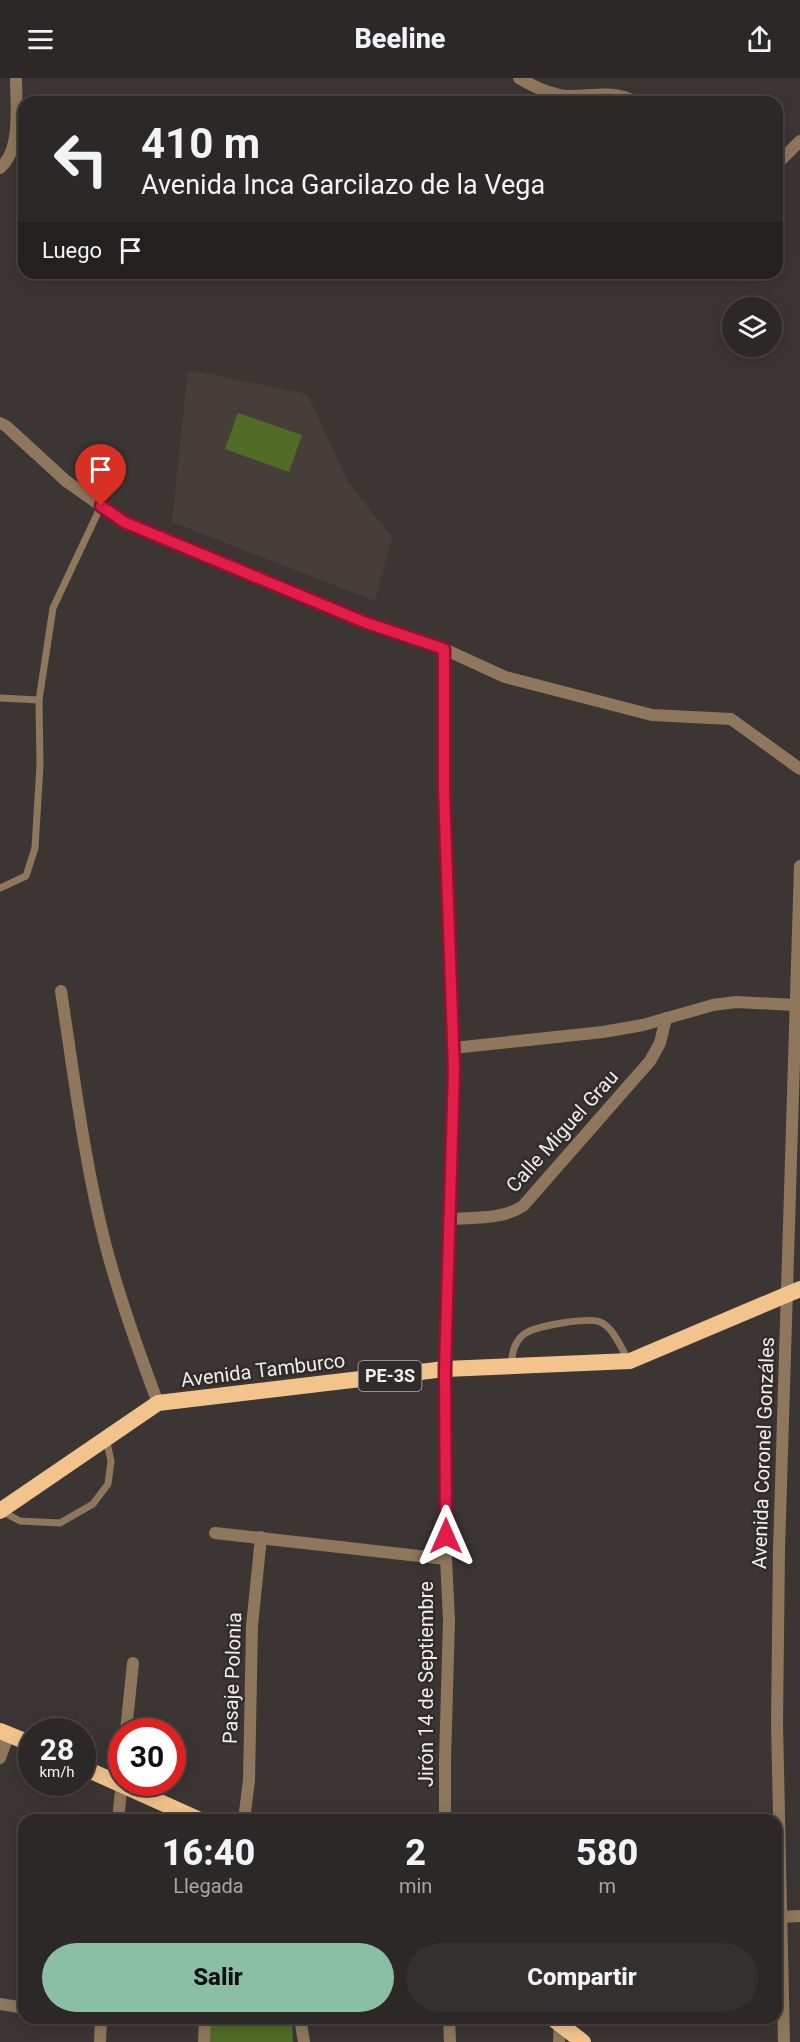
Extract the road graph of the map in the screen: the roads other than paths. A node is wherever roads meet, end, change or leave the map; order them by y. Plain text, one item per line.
1 (16, 78) edge
2 (519, 78) edge
3 (567, 96) edge
4 (567, 96) edge
5 (617, 96) edge
6 (800, 141) edge
7 (783, 158) edge
8 (0, 168) edge
9 (0, 423) edge
10 (101, 506) junction
11 (444, 649) junction
12 (0, 698) edge
13 (39, 700) junction
14 (800, 769) edge
15 (800, 866) edge
16 (0, 888) edge
17 (798, 947) edge
18 (61, 991) dead end
19 (795, 1005) junction
20 (666, 1018) junction
21 (453, 1048) junction
22 (450, 1218) junction
23 (794, 1291) edge
24 (630, 1361) junction
25 (510, 1367) junction
26 (445, 1369) junction
27 (158, 1403) junction
28 (106, 1438) junction
29 (0, 1511) edge
30 (215, 1533) dead end
31 (261, 1537) junction
32 (446, 1559) junction
33 (133, 1663) dead end
34 (127, 1718) edge
35 (4, 1732) edge
36 (18, 1738) edge
37 (0, 1758) edge
38 (120, 1796) edge
39 (150, 1796) edge
40 (118, 1814) edge
41 (188, 1814) edge
42 (245, 1814) edge
43 (445, 1814) edge
44 (779, 1814) edge
45 (800, 1916) edge
46 (782, 1917) edge
47 (782, 1959) edge
48 (0, 2004) edge
49 (18, 2007) edge
50 (98, 2024) edge
51 (205, 2024) edge
52 (301, 2024) edge
53 (448, 2024) edge
54 (557, 2024) edge
55 (562, 2024) edge
56 (100, 2042) edge
57 (204, 2042) edge
58 (304, 2042) edge
59 (450, 2042) edge
60 (559, 2042) edge
61 (584, 2042) edge
62 (784, 2042) edge

1 - 8 street
2 - 3 street
4 - 5 street
6 - 7 street
9 - 10 street
10 - 11 street
10 - 13 lane
11 - 14 street
11 - 21 street, Jirón 14 de Septiembre
12 - 13 lane
13 - 16 lane
15 - 17 street, Avenida Coronel Gonzáles
17 - 19 street, Avenida Coronel Gonzáles
18 - 27 street
19 - 20 street
19 - 23 street, Avenida Coronel Gonzáles
20 - 21 street
20 - 22 street, Calle Miguel Grau
21 - 22 street, Jirón 14 de Septiembre
22 - 26 street, Jirón 14 de Septiembre
23 - 24 highway, Avenida Tamburco / PE-3S
23 - 44 street, Avenida Coronel Gonzáles
24 - 25 highway, Avenida Tamburco / PE-3S
24 - 25 lane
25 - 26 highway, Avenida Tamburco / PE-3S
26 - 27 highway, Avenida Tamburco / PE-3S
26 - 32 street, Jirón 14 de Septiembre
27 - 28 highway, Avenida Tamburco / PE-3S
28 - 29 highway, Avenida Tamburco / PE-3S
28 - 29 lane
30 - 31 street
31 - 32 street
31 - 42 street, Pasaje Polonia
32 - 43 street, Jirón 14 de Septiembre
33 - 34 street
35 - 36 highway
35 - 37 street
38 - 40 street
39 - 41 highway
45 - 46 street
47 - 62 street, Avenida Coronel Gonzáles
48 - 49 street
50 - 56 street
51 - 57 street
52 - 58 street
53 - 59 street
54 - 60 street
55 - 61 highway

